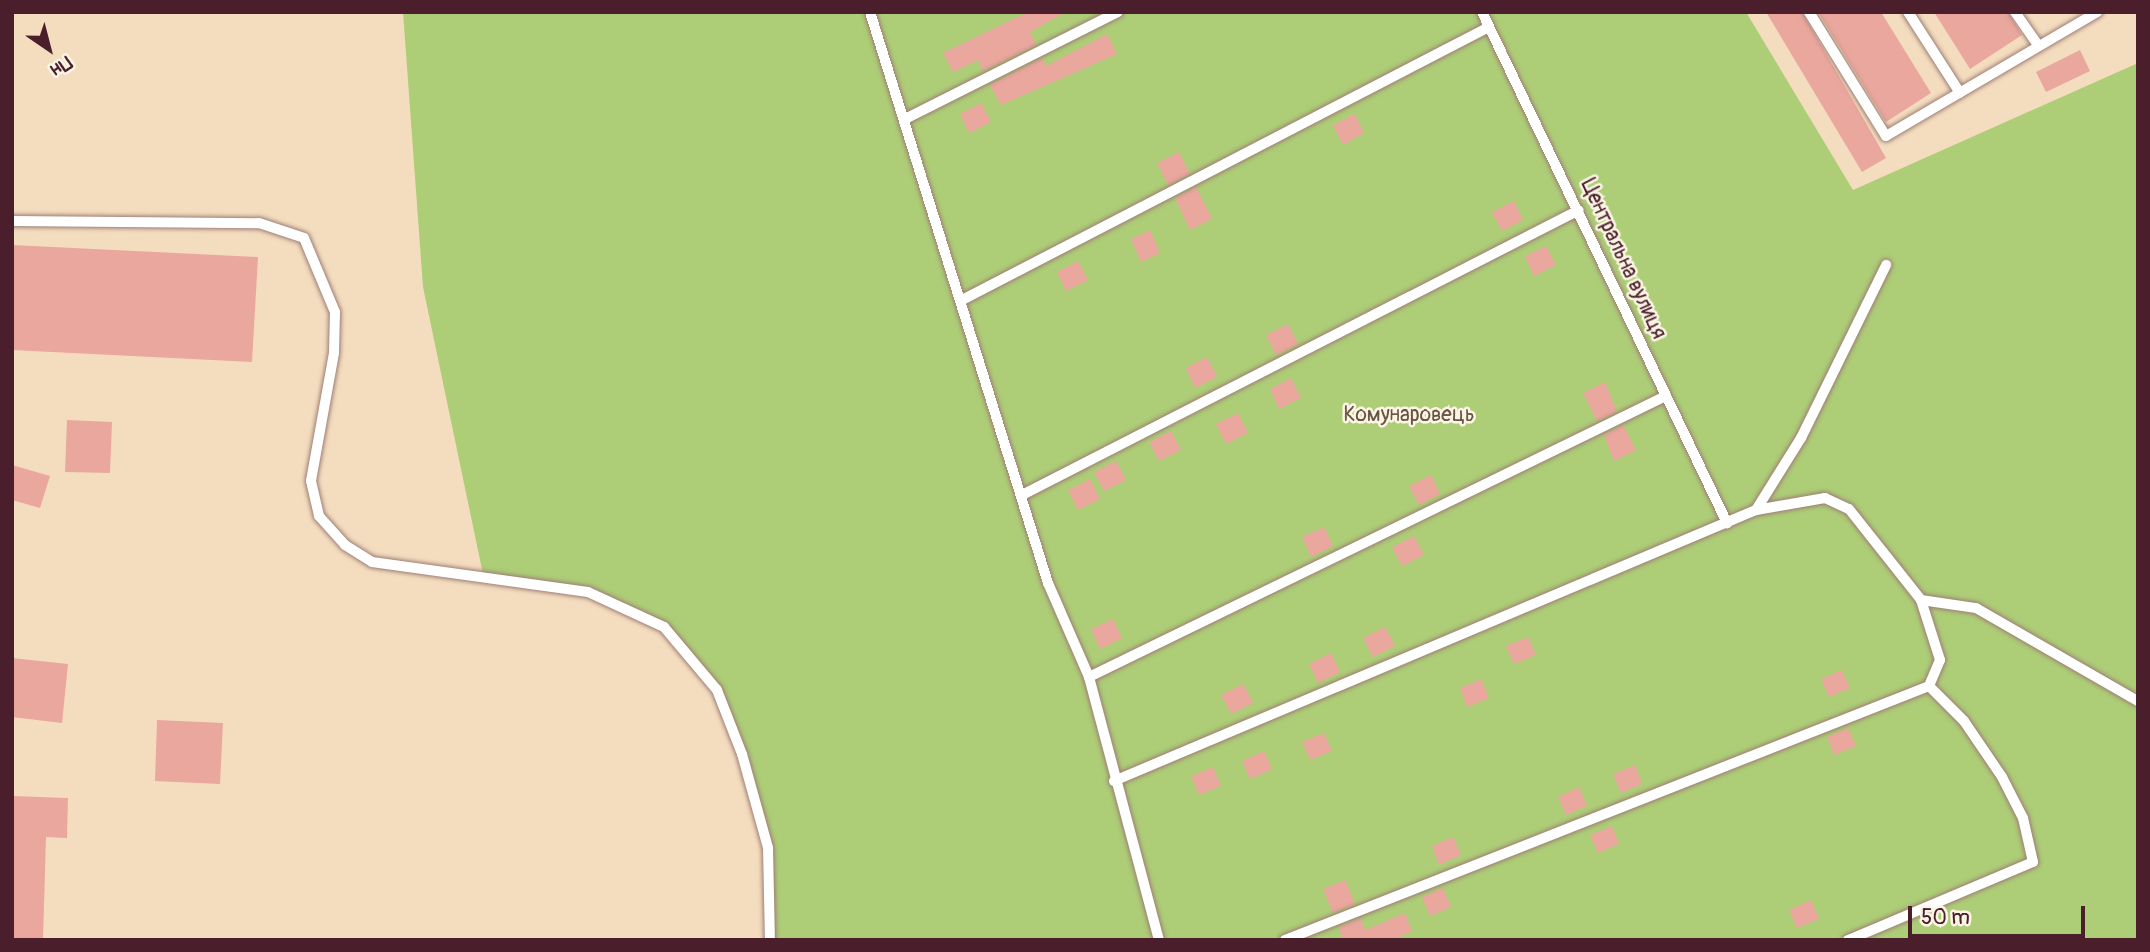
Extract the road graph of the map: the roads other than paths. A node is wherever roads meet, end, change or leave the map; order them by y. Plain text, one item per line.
1 (870, 12) edge
2 (1118, 12) edge
3 (1482, 12) edge
4 (1809, 12) edge
5 (1908, 12) edge
6 (2015, 12) edge
7 (2097, 12) edge
8 (1489, 27) junction
9 (2038, 45) junction
10 (1960, 93) junction
11 (907, 118) junction
12 (1579, 209) junction
13 (12, 220) edge
14 (1886, 265) dead end
15 (964, 299) junction
16 (1666, 396) junction
17 (1024, 494) junction
18 (1756, 510) junction
19 (1727, 523) junction
20 (1921, 600) junction
21 (1089, 677) junction
22 (1929, 686) junction
23 (2138, 701) edge
24 (1114, 781) junction
25 (770, 940) edge
26 (1158, 940) edge
27 (1285, 940) edge
28 (1848, 940) edge

1 - 11 lane
2 - 11 lane
3 - 8 lane, Центральна вулиця
4 - 10 lane
5 - 10 lane
6 - 9 lane
7 - 9 lane
8 - 12 lane, Центральна вулиця
8 - 15 lane
9 - 10 lane
11 - 15 lane
12 - 16 lane, Центральна вулиця
12 - 17 lane
13 - 25 lane
14 - 18 lane
15 - 17 lane
16 - 19 lane, Центральна вулиця
16 - 21 lane
17 - 21 lane
18 - 19 lane
18 - 20 lane
19 - 24 lane
20 - 22 lane
20 - 23 lane
21 - 24 lane
22 - 27 lane
22 - 28 lane
24 - 26 lane

